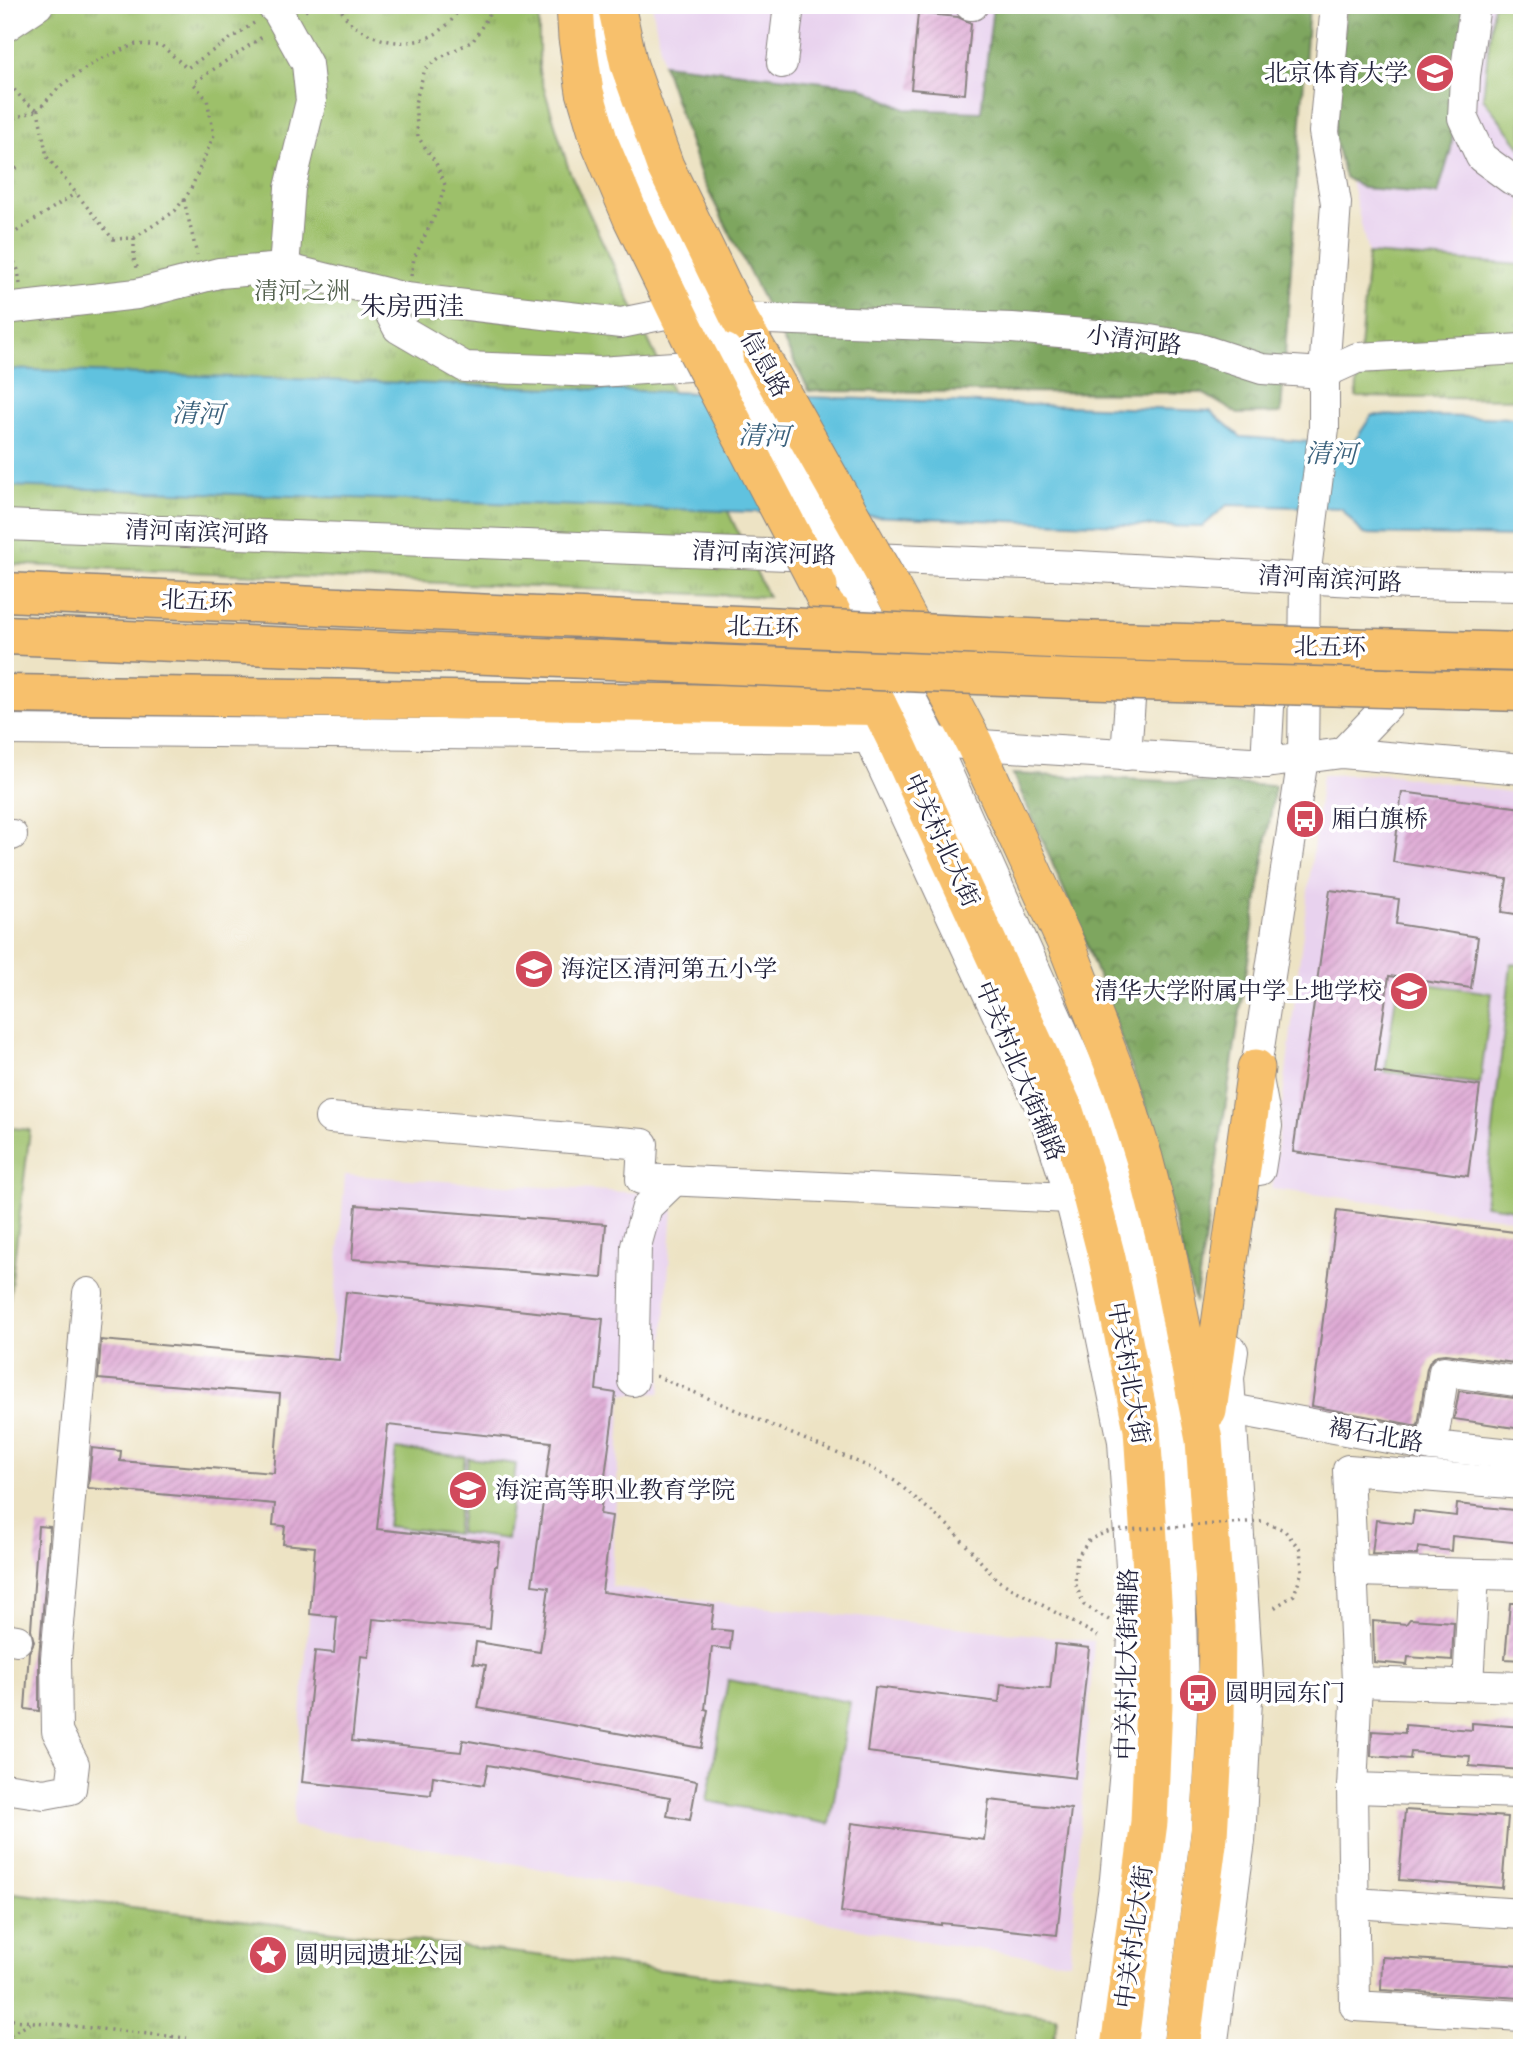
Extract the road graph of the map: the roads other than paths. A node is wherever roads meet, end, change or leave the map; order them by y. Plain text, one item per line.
1 (38, 5) edge
2 (575, 5) edge
3 (592, 5) edge
4 (615, 5) edge
5 (789, 5) edge
6 (1336, 5) edge
7 (1475, 5) edge
8 (276, 12) edge
9 (5, 27) edge
10 (782, 63) dead end
11 (610, 85) junction
12 (1522, 184) edge
13 (284, 268) junction
14 (393, 295) junction
15 (14, 308) edge
16 (675, 312) junction
17 (716, 346) junction
18 (1522, 349) edge
19 (1324, 373) junction
20 (5, 525) edge
21 (1305, 577) junction
22 (836, 586) junction
23 (1522, 586) edge
24 (5, 592) edge
25 (5, 635) edge
26 (1522, 652) edge
27 (1522, 692) edge
28 (5, 694) edge
29 (1130, 700) dead end
30 (1269, 706) dead end
31 (1387, 706) dead end
32 (880, 728) junction
33 (5, 730) edge
34 (933, 741) junction
35 (974, 743) junction
36 (1342, 753) junction
37 (1126, 755) junction
38 (1303, 758) junction
39 (1266, 763) junction
40 (1522, 769) edge
41 (1256, 1068) junction
42 (330, 1118) dead end
43 (675, 1181) junction
44 (1070, 1198) junction
45 (88, 1293) dead end
46 (633, 1373) road end
47 (1522, 1382) edge
48 (1231, 1409) junction
49 (1204, 1440) junction
50 (1432, 1446) junction
51 (1522, 1455) edge
52 (1522, 1483) edge
53 (1352, 1571) junction
54 (1474, 1574) junction
55 (1522, 1576) edge
56 (1357, 1682) junction
57 (1468, 1685) junction
58 (1522, 1687) edge
59 (5, 1788) edge
60 (1352, 1788) junction
61 (1522, 1793) edge
62 (1354, 1903) junction
63 (1522, 1914) edge
64 (1522, 2016) edge
65 (1091, 2048) edge
66 (1119, 2048) edge
67 (1147, 2048) edge
68 (1181, 2048) edge
69 (1212, 2048) edge

1 - 9 street
2 - 16 main road, 信息路
3 - 11 street, 信息路
4 - 11 street
4 - 17 main road, 信息路
5 - 10 street
6 - 19 street
7 - 12 street
8 - 13 street
11 - 17 street, 信息路
13 - 14 street
13 - 15 street
14 - 16 street
14 - 17 street, 小清河路
16 - 17 main road, 信息路
17 - 19 street, 小清河路
17 - 22 main road, 信息路, bridge
17 - 35 main road, 信息路, bridge
18 - 19 street, 小清河路
19 - 21 street
20 - 21 street, 清河南滨河路
21 - 23 street, 清河南滨河路
21 - 38 street
22 - 32 main road, 信息路
22 - 34 street, 信息路
24 - 26 highway, 北五环, bridge
25 - 27 highway, 北五环, bridge
28 - 32 highway
29 - 37 street
30 - 39 street
31 - 36 street
32 - 33 street
32 - 34 street
32 - 44 street, 中关村北大街辅路
32 - 66 main road, 中关村北大街
34 - 35 street
34 - 67 street, 中关村北大街
35 - 37 street
35 - 49 main road
36 - 38 street
36 - 40 street
37 - 39 street
38 - 39 street
38 - 41 street
41 - 48 street
41 - 49 main road
42 - 43 street
43 - 44 street
43 - 46 street
44 - 65 street, 中关村北大街辅路
45 - 59 street
47 - 50 street
48 - 50 street, 褐石北路
48 - 69 street
49 - 68 main road
50 - 51 street, 褐石北路
52 - 53 street
53 - 54 street
53 - 56 street
54 - 55 street
54 - 57 street
56 - 57 street
56 - 60 street
57 - 58 street
60 - 61 street
60 - 62 street
62 - 63 street
62 - 64 street

